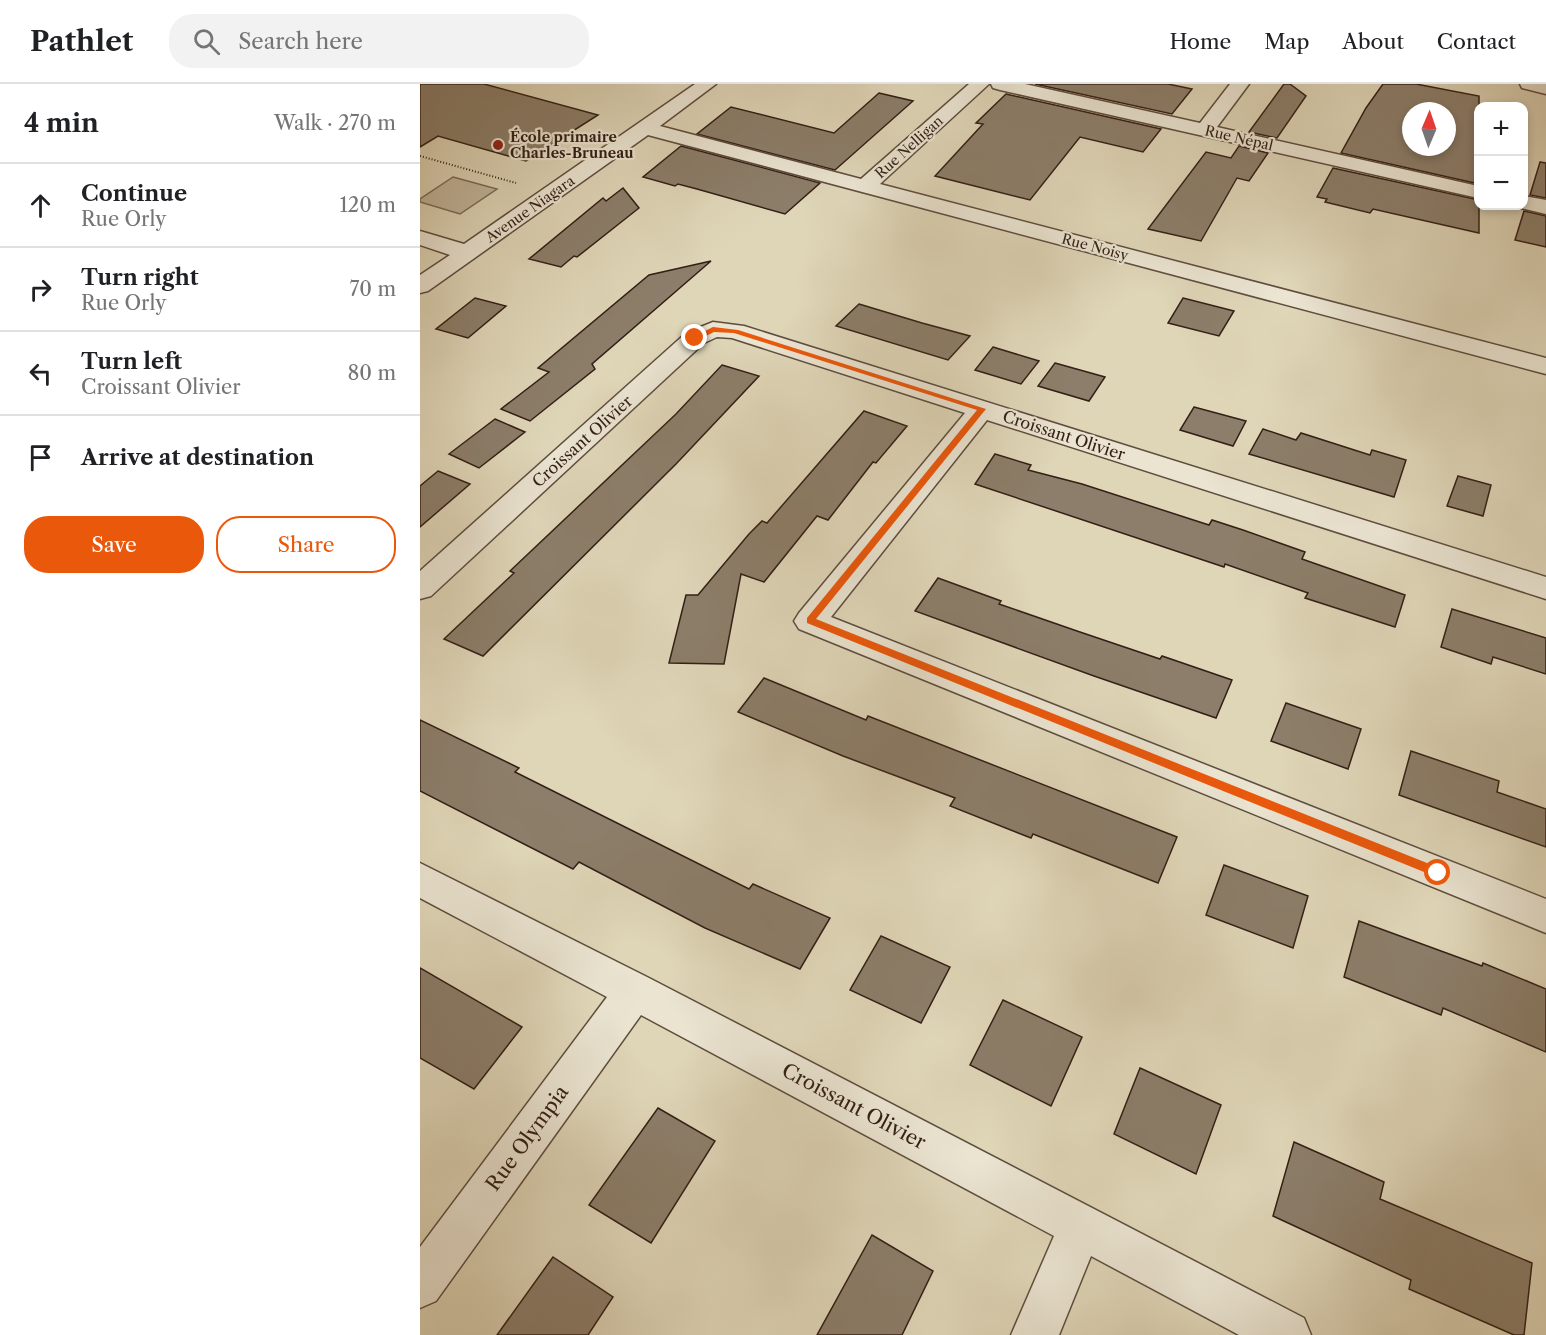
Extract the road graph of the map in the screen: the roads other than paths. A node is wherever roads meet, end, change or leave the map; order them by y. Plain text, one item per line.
1 (707, 84) edge
2 (980, 84) edge
3 (1000, 84) edge
4 (1240, 84) edge
5 (1528, 84) edge
6 (1546, 88) edge
7 (645, 128) junction
8 (1205, 130) junction
9 (865, 186) junction
10 (1474, 191) edge
11 (1528, 203) edge
12 (1546, 207) edge
13 (420, 238) edge
14 (468, 253) junction
15 (431, 268) edge
16 (420, 286) edge
17 (1546, 366) edge
18 (982, 409) junction
19 (420, 588) edge
20 (1546, 588) edge
21 (420, 879) edge
22 (1546, 916) edge
23 (635, 991) junction
24 (1081, 1226) junction
25 (420, 1285) edge
26 (1035, 1335) edge
27 (1287, 1335) edge

1 - 7 street, Avenue Niagara
2 - 9 street, Rue Nelligan
3 - 8 street, Rue Népal
4 - 8 street
5 - 6 street
7 - 9 street, Rue Noisy
7 - 14 street, Avenue Niagara
8 - 10 street, Rue Népal
9 - 17 street, Rue Noisy
11 - 12 street
13 - 14 street
14 - 15 street, Avenue Niagara
15 - 16 street, Avenue Niagara
18 - 19 street, Croissant Olivier
18 - 20 street, Croissant Olivier
18 - 22 street
21 - 23 street, Croissant Olivier
23 - 24 street, Croissant Olivier
23 - 25 street, Rue Olympia
24 - 26 street
24 - 27 street, Croissant Olivier

